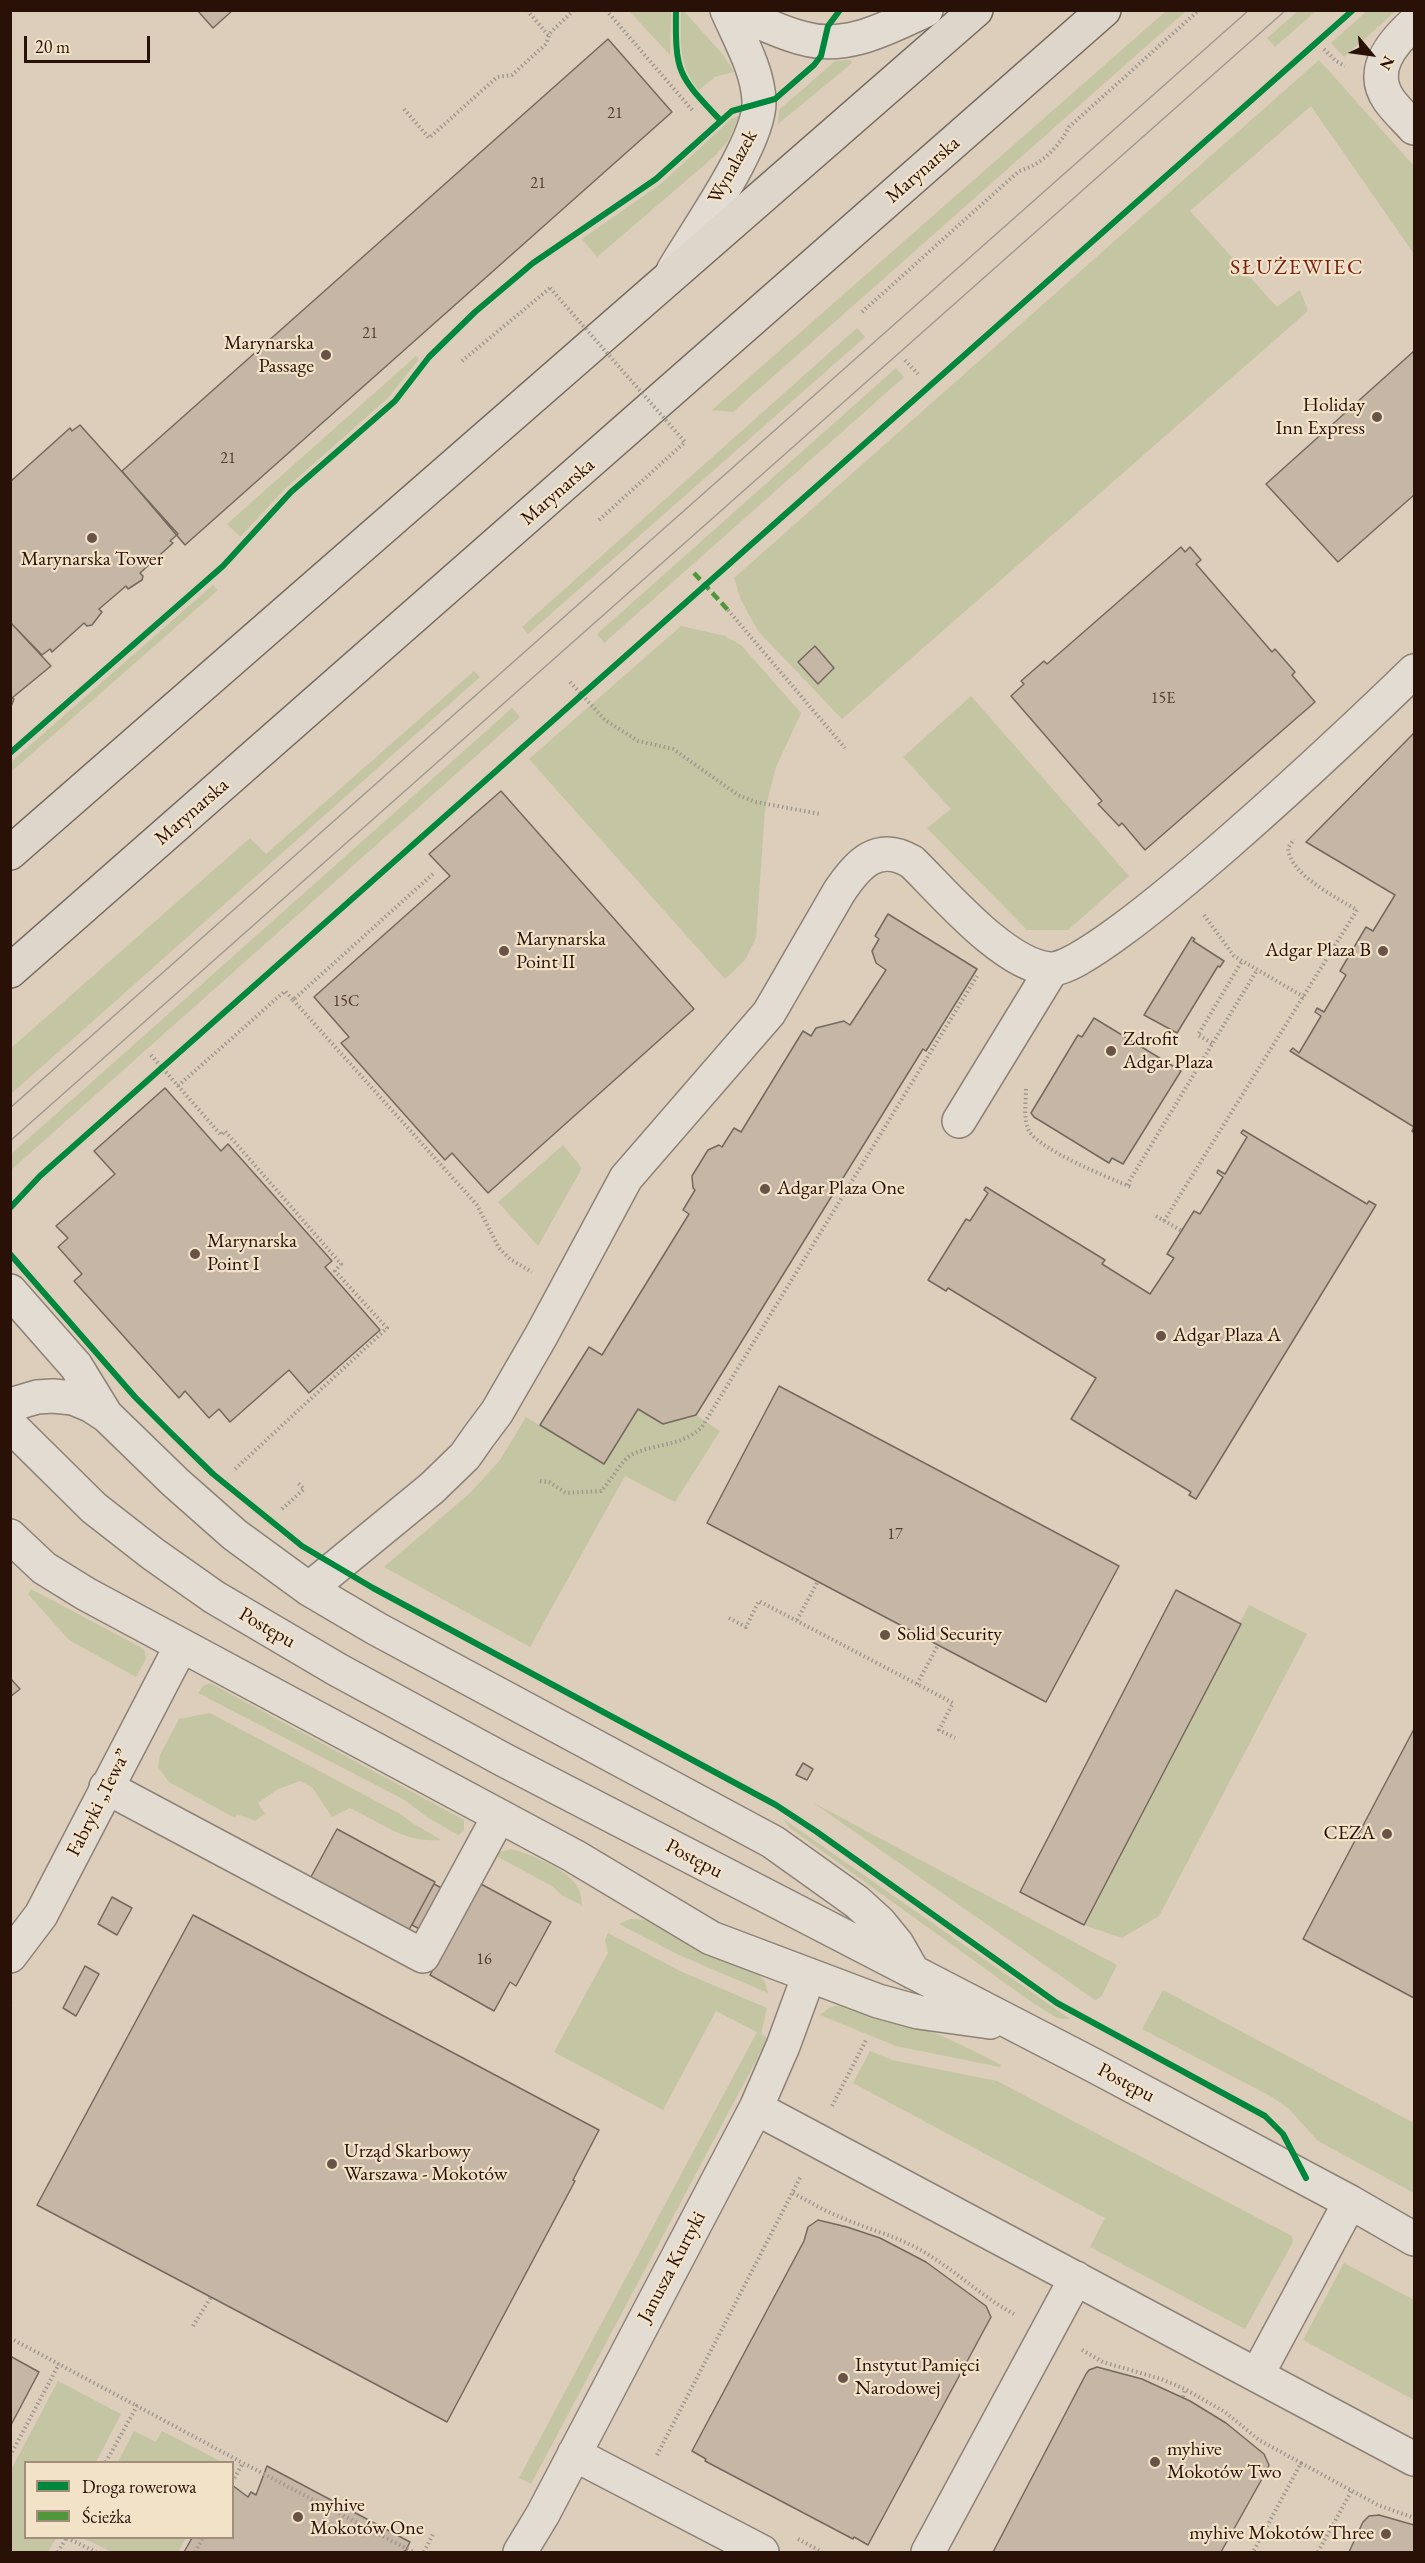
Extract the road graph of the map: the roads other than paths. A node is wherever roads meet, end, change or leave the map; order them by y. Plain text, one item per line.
1 (727, 10) edge
2 (733, 10) edge
3 (926, 10) edge
4 (976, 10) edge
5 (1104, 10) edge
6 (1414, 23) edge
7 (1414, 128) edge
8 (666, 283) junction
9 (1414, 671) edge
10 (10, 853) edge
11 (1052, 969) junction
12 (15, 970) edge
13 (959, 1121) dead end
14 (10, 1291) edge
15 (10, 1405) edge
16 (107, 1416) junction
17 (10, 1425) edge
18 (10, 1536) edge
19 (309, 1589) junction
20 (181, 1646) junction
21 (106, 1787) junction
22 (499, 1816) junction
23 (10, 1956) edge
24 (914, 1973) junction
25 (809, 1975) junction
26 (1016, 2025) junction
27 (756, 2108) junction
28 (1350, 2202) junction
29 (1414, 2239) edge
30 (1076, 2278) junction
31 (1257, 2375) junction
32 (574, 2454) junction
33 (1414, 2459) edge
34 (520, 2553) edge
35 (762, 2553) edge
36 (928, 2553) edge

1 - 8 street, Wynalazek
2 - 3 street
4 - 8 main road
5 - 12 main road, Marynarska
6 - 7 street
8 - 10 main road
9 - 11 street
11 - 13 street
11 - 19 street
14 - 16 street
15 - 16 street
16 - 19 street
17 - 24 street, Postępu
18 - 20 street
19 - 24 street
20 - 21 street, Fabryki „Tewa”
20 - 22 street
21 - 22 street
21 - 23 street, Fabryki „Tewa”
22 - 25 street
24 - 26 street, Postępu
25 - 26 street
25 - 27 street, Janusza Kurtyki
26 - 28 street, Postępu
27 - 30 street
27 - 32 street, Janusza Kurtyki
28 - 29 street, Postępu
28 - 31 street
30 - 31 street
30 - 36 street
31 - 33 street
32 - 34 street, Janusza Kurtyki
32 - 35 street

